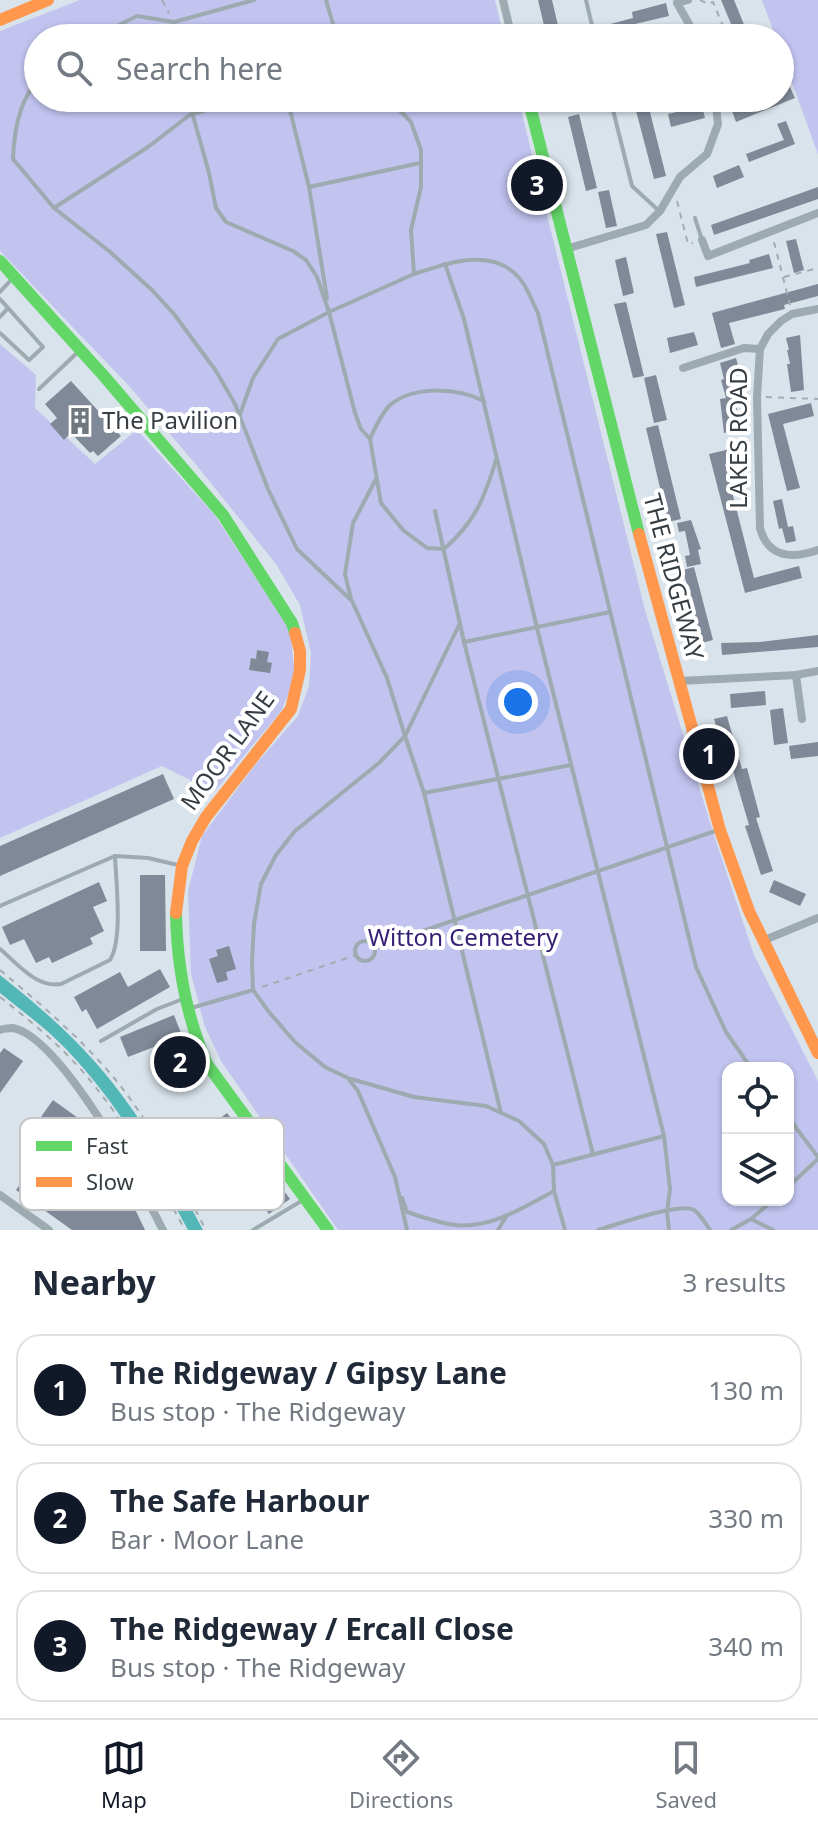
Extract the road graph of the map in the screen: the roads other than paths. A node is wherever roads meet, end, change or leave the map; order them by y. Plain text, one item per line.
1 (48, 0) edge
2 (254, 0) edge
3 (326, 0) edge
4 (503, 0) edge
5 (586, 0) edge
6 (688, 0) edge
7 (0, 20) edge
8 (174, 22) joint
9 (121, 24) edge
10 (333, 24) edge
11 (509, 24) edge
12 (592, 24) edge
13 (687, 24) edge
14 (24, 102) edge
15 (199, 112) edge
16 (290, 112) edge
17 (401, 112) edge
18 (532, 112) edge
19 (614, 112) edge
20 (717, 112) edge
21 (191, 114) junction
22 (421, 162) junction
23 (309, 187) junction
24 (54, 208) junction
25 (660, 211) junction
26 (818, 213) edge
27 (695, 218) dead end
28 (702, 240) joint
29 (566, 249) junction
30 (0, 261) edge
31 (445, 264) junction
32 (12, 273) junction
33 (414, 274) junction
34 (0, 292) edge
35 (0, 299) edge
36 (8, 308) junction
37 (818, 309) edge
38 (329, 312) junction
39 (0, 317) edge
40 (0, 333) edge
41 (81, 349) junction
42 (760, 349) junction
43 (683, 368) dead end
44 (39, 389) dead end
45 (484, 401) junction
46 (239, 417) junction
47 (370, 439) junction
48 (496, 457) junction
49 (377, 476) junction
50 (435, 511) dead end
51 (444, 549) junction
52 (818, 551) edge
53 (352, 601) junction
54 (610, 612) junction
55 (460, 623) junction
56 (537, 628) junction
57 (464, 642) junction
58 (818, 671) edge
59 (796, 675) junction
60 (679, 681) junction
61 (802, 719) dead end
62 (405, 736) junction
63 (571, 765) junction
64 (500, 779) junction
65 (424, 793) junction
66 (720, 830) junction
67 (666, 849) junction
68 (115, 856) junction
69 (182, 866) junction
70 (598, 871) junction
71 (527, 895) junction
72 (0, 906) edge
73 (818, 918) edge
74 (456, 920) junction
75 (762, 941) junction
76 (376, 947) junction
77 (0, 949) edge
78 (253, 990) junction
79 (187, 1004) junction
80 (0, 1030) edge
81 (101, 1041) dead end
82 (818, 1053) edge
83 (747, 1062) edge
84 (210, 1069) junction
85 (348, 1078) junction
86 (173, 1086) dead end
87 (501, 1113) junction
88 (100, 1118) edge
89 (246, 1118) edge
90 (794, 1125) edge
91 (664, 1136) junction
92 (593, 1154) junction
93 (818, 1158) edge
94 (553, 1165) junction
95 (284, 1170) edge
96 (395, 1177) junction
97 (794, 1181) edge
98 (554, 1191) junction
99 (0, 1195) edge
100 (305, 1199) junction
101 (766, 1206) edge
102 (20, 1209) edge
103 (21, 1210) edge
104 (152, 1210) edge
105 (667, 1212) junction
106 (508, 1214) junction
107 (751, 1219) junction
108 (49, 1230) edge
109 (163, 1230) edge
110 (253, 1230) edge
111 (328, 1230) edge
112 (407, 1230) edge
113 (498, 1230) edge
114 (565, 1230) edge
115 (598, 1230) edge
116 (669, 1230) edge
117 (710, 1230) edge
118 (731, 1230) edge
119 (773, 1230) edge

1 - 7 street
2 - 8 lane
3 - 10 lane
4 - 11 street
5 - 12 lane
6 - 13 street
8 - 9 lane
14 - 24 lane
15 - 21 lane
16 - 23 lane
17 - 22 lane
18 - 29 street, THE RIDGEWAY
19 - 25 lane
20 - 25 street
21 - 24 lane
21 - 38 lane
22 - 23 lane
22 - 33 lane
23 - 38 lane
24 - 46 lane
25 - 29 street
26 - 28 street
27 - 28 lane
29 - 60 street, THE RIDGEWAY
30 - 32 street, MOOR LANE
31 - 33 lane
31 - 45 lane
31 - 54 lane
32 - 34 lane
32 - 41 street, MOOR LANE
33 - 38 lane
35 - 36 lane
36 - 39 lane
36 - 40 lane
37 - 42 street, LAKES ROAD
38 - 46 lane
38 - 47 lane
41 - 44 lane
41 - 69 street, MOOR LANE
42 - 43 street
42 - 52 street, LAKES ROAD
45 - 47 lane
45 - 48 lane
46 - 53 lane
47 - 49 lane
48 - 51 lane
48 - 56 lane
49 - 51 lane
49 - 53 lane
50 - 51 lane
51 - 55 lane
53 - 62 lane
54 - 56 lane
54 - 67 lane
55 - 57 lane
55 - 62 lane
56 - 57 lane
56 - 63 lane
57 - 64 lane
58 - 59 street
59 - 60 street
59 - 61 street
60 - 66 street, THE RIDGEWAY
62 - 65 lane
62 - 78 lane
63 - 64 lane
63 - 70 lane
64 - 65 lane
64 - 71 lane
65 - 74 lane
66 - 67 lane
66 - 75 street, THE RIDGEWAY
67 - 70 lane
67 - 83 lane
68 - 69 lane
68 - 72 lane
68 - 77 lane
69 - 79 street, MOOR LANE
70 - 71 lane
70 - 91 lane
71 - 74 lane
71 - 92 lane
73 - 75 street
74 - 76 lane
74 - 87 lane
75 - 82 street, THE RIDGEWAY
76 - 76 lane
78 - 79 lane
78 - 85 lane
79 - 81 lane
79 - 84 street, MOOR LANE
80 - 88 street
84 - 86 lane
84 - 89 street, MOOR LANE
85 - 87 lane
85 - 96 lane
87 - 94 lane
90 - 93 lane
91 - 92 lane
91 - 105 lane
92 - 94 lane
93 - 97 lane
94 - 98 lane
95 - 100 street, MOOR LANE
96 - 106 lane
96 - 112 lane
98 - 106 lane
98 - 114 lane
99 - 102 street
100 - 110 lane
100 - 111 street, MOOR LANE
101 - 107 lane
103 - 108 street
104 - 109 street
105 - 115 lane
105 - 116 lane
105 - 117 lane
106 - 113 lane
107 - 118 lane
107 - 119 lane

